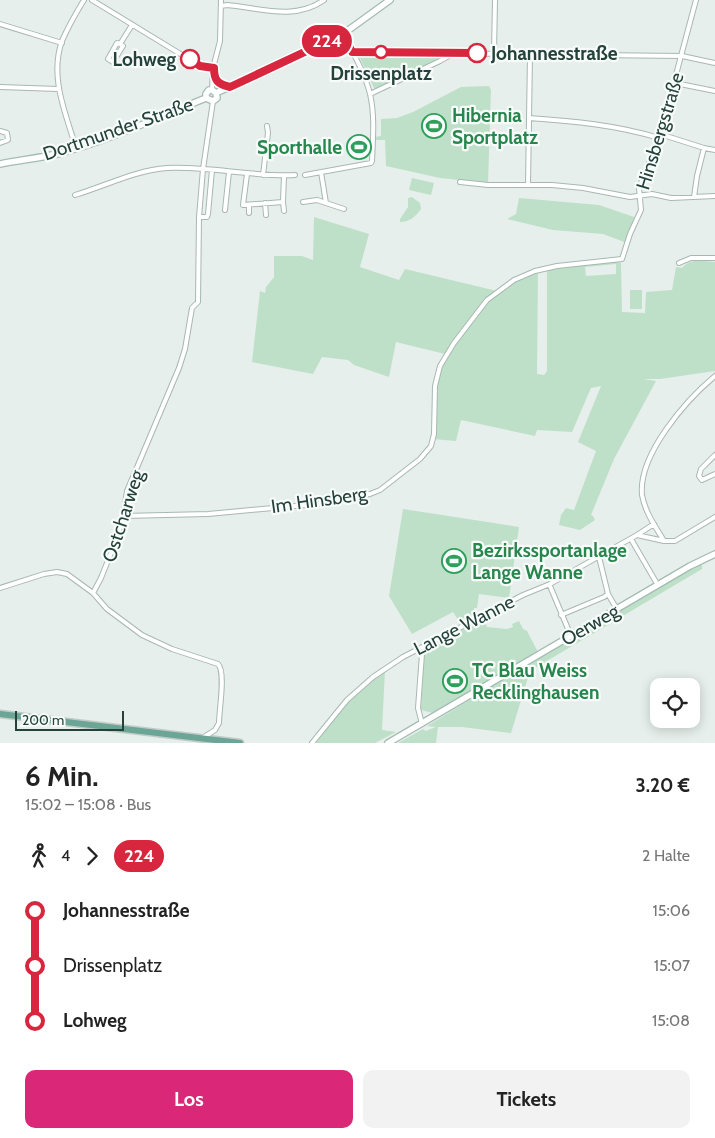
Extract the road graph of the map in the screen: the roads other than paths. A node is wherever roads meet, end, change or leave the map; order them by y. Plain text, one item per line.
1 (84, 0) edge
2 (92, 0) edge
3 (221, 0) edge
4 (324, 0) edge
5 (390, 0) edge
6 (495, 0) edge
7 (696, 0) edge
8 (221, 6) junction
9 (0, 24) edge
10 (132, 25) junction
11 (343, 34) junction
12 (62, 43) junction
13 (120, 44) junction
14 (352, 52) junction
15 (454, 53) junction
16 (494, 53) junction
17 (530, 54) junction
18 (682, 56) junction
19 (715, 63) edge
20 (214, 68) junction
21 (214, 78) junction
22 (675, 83) junction
23 (0, 87) edge
24 (230, 87) junction
25 (58, 88) junction
26 (214, 91) junction
27 (715, 91) edge
28 (370, 94) junction
29 (209, 100) junction
30 (528, 118) junction
31 (267, 126) dead end
32 (0, 131) edge
33 (659, 136) junction
34 (0, 143) edge
35 (76, 148) junction
36 (704, 148) junction
37 (715, 150) edge
38 (0, 164) edge
39 (203, 169) junction
40 (212, 170) junction
41 (229, 172) junction
42 (321, 172) junction
43 (247, 174) junction
44 (305, 174) dead end
45 (263, 175) junction
46 (295, 175) dead end
47 (284, 176) junction
48 (460, 182) dead end
49 (528, 185) junction
50 (74, 194) dead end
51 (640, 196) junction
52 (715, 196) edge
53 (694, 197) junction
54 (283, 202) junction
55 (303, 202) dead end
56 (266, 203) junction
57 (326, 203) junction
58 (248, 205) junction
59 (344, 209) dead end
60 (225, 210) dead end
61 (284, 211) dead end
62 (249, 213) dead end
63 (266, 215) dead end
64 (199, 217) junction
65 (715, 258) edge
66 (622, 259) joint
67 (679, 262) dead end
68 (715, 376) edge
69 (715, 455) edge
70 (715, 474) edge
71 (123, 516) junction
72 (715, 517) edge
73 (654, 524) junction
74 (637, 535) junction
75 (631, 539) junction
76 (664, 541) junction
77 (715, 554) edge
78 (598, 557) junction
79 (656, 582) dead end
80 (550, 586) dead end
81 (0, 588) edge
82 (93, 593) junction
83 (608, 594) junction
84 (615, 606) dead end
85 (561, 615) junction
86 (571, 636) junction
87 (420, 648) junction
88 (0, 714) edge
89 (422, 724) junction
90 (203, 739) junction
91 (240, 743) edge
92 (312, 743) edge
93 (388, 743) edge

1 - 12 street
2 - 10 street
3 - 8 street
4 - 8 street
5 - 11 main road, Dortmunder Straße
6 - 16 street
7 - 18 street, Hinsbergstraße
8 - 20 street
9 - 12 street
10 - 13 street
10 - 20 street
11 - 14 street
11 - 24 main road, Dortmunder Straße
12 - 25 street
13 - 13 street
14 - 15 street
14 - 28 street
15 - 16 street
15 - 28 street
16 - 17 street
17 - 18 street
17 - 30 street
18 - 19 street
18 - 22 street, Hinsbergstraße
20 - 21 street
21 - 24 street
21 - 26 street
22 - 27 street
22 - 33 street, Hinsbergstraße
23 - 25 street
24 - 26 main road, Dortmunder Straße
25 - 35 street
26 - 29 main road, Dortmunder Straße
26 - 29 main road, Dortmunder Straße
28 - 42 street
29 - 35 main road, Dortmunder Straße
29 - 39 street, Ostcharweg
30 - 33 street
30 - 49 street
31 - 45 street
32 - 34 street
33 - 36 street
33 - 51 street, Hinsbergstraße
35 - 38 main road, Dortmunder Straße
36 - 37 street
36 - 53 street
39 - 40 street
39 - 50 street
39 - 64 street, Ostcharweg
40 - 41 street
40 - 64 street
41 - 43 street
41 - 60 street
42 - 44 street
42 - 57 street
43 - 45 street
43 - 58 street
45 - 47 street
46 - 47 street
47 - 54 street
48 - 49 street
49 - 51 street
51 - 53 street
51 - 66 street, Hinsbergstraße
52 - 53 street
54 - 56 street
54 - 61 street
55 - 57 street
56 - 58 street
56 - 63 street
57 - 59 street
58 - 62 street
64 - 71 street, Ostcharweg
65 - 67 street
66 - 71 street, Im Hinsberg
68 - 73 street
69 - 70 street
71 - 82 street, Ostcharweg
72 - 76 street
73 - 74 street, Lange Wanne
73 - 76 street
74 - 75 street, Lange Wanne
74 - 76 street
75 - 78 street, Lange Wanne
75 - 79 street
77 - 86 main road, Oerweg
78 - 83 street
78 - 87 street, Lange Wanne
80 - 85 street
81 - 82 street
82 - 90 street
83 - 84 street
83 - 85 street
85 - 86 street
86 - 89 main road, Oerweg
87 - 89 street
87 - 92 street, Lange Wanne
88 - 90 main road
89 - 93 main road, Oerweg
90 - 91 main road

